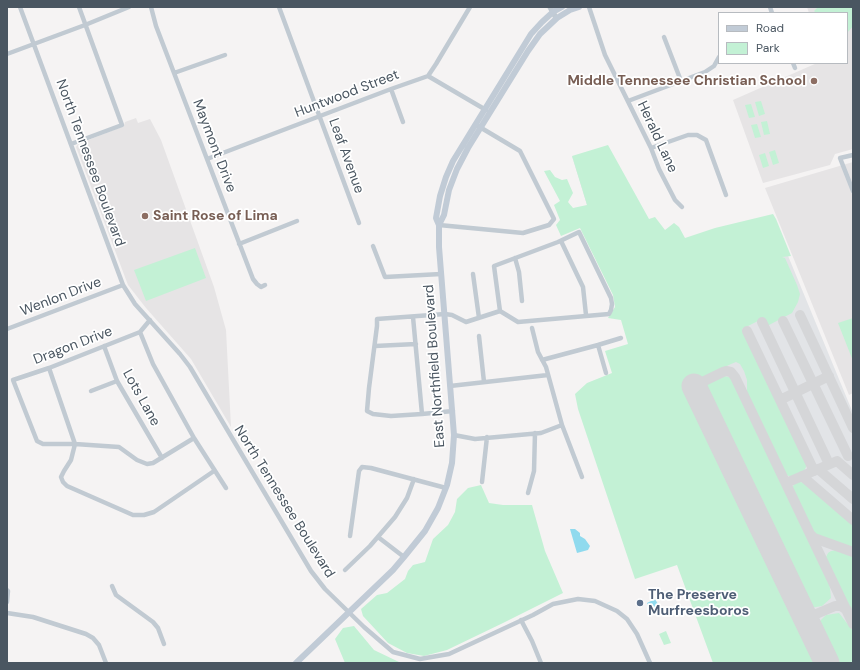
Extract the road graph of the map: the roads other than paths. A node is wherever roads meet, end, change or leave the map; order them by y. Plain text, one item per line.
1 (20, 7) edge
2 (79, 7) edge
3 (129, 7) edge
4 (151, 7) edge
5 (279, 7) edge
6 (470, 7) edge
7 (562, 7) edge
8 (579, 7) edge
9 (589, 7) edge
10 (551, 9) edge
11 (557, 18) junction
12 (85, 25) junction
13 (664, 37) dead end
14 (34, 44) junction
15 (7, 54) edge
16 (225, 55) dead end
17 (718, 59) edge
18 (174, 73) junction
19 (428, 76) junction
20 (681, 81) junction
21 (391, 89) junction
22 (628, 101) junction
23 (487, 111) junction
24 (319, 116) junction
25 (403, 122) dead end
26 (475, 124) junction
27 (481, 128) junction
28 (71, 144) junction
29 (651, 148) junction
30 (853, 155) edge
31 (207, 159) junction
32 (853, 191) edge
33 (726, 196) dead end
34 (682, 206) dead end
35 (297, 221) dead end
36 (359, 223) dead end
37 (439, 225) junction
38 (561, 240) junction
39 (239, 244) junction
40 (373, 246) dead end
41 (515, 258) junction
42 (441, 274) junction
43 (473, 274) dead end
44 (123, 285) junction
45 (264, 286) dead end
46 (522, 301) dead end
47 (500, 311) junction
48 (445, 314) junction
49 (586, 315) junction
50 (414, 316) junction
51 (479, 318) junction
52 (150, 320) junction
53 (532, 328) dead end
54 (7, 329) edge
55 (140, 332) junction
56 (479, 336) dead end
57 (621, 338) dead end
58 (416, 344) junction
59 (598, 345) junction
60 (104, 346) junction
61 (375, 346) junction
62 (542, 360) junction
63 (49, 368) junction
64 (606, 373) dead end
65 (548, 375) junction
66 (116, 381) junction
67 (484, 382) junction
68 (450, 386) junction
69 (91, 391) dead end
70 (452, 411) junction
71 (422, 414) junction
72 (562, 425) junction
73 (535, 433) junction
74 (454, 435) junction
75 (487, 437) junction
76 (194, 438) junction
77 (75, 444) junction
78 (162, 458) junction
79 (214, 471) junction
80 (582, 477) dead end
81 (414, 479) junction
82 (482, 482) dead end
83 (226, 488) dead end
84 (446, 488) junction
85 (528, 493) dead end
86 (350, 536) dead end
87 (378, 537) junction
88 (404, 557) junction
89 (345, 570) dead end
90 (112, 586) dead end
91 (7, 590) edge
92 (7, 602) edge
93 (7, 612) edge
94 (349, 612) junction
95 (521, 620) junction
96 (164, 644) dead end
97 (541, 662) edge
98 (106, 663) edge
99 (296, 663) edge
100 (535, 663) edge
101 (650, 663) edge

1 - 14 street, North Tennessee Boulevard
2 - 12 street
3 - 12 street
4 - 18 street, Maymont Drive
5 - 24 street, Leaf Avenue
6 - 19 street
7 - 10 main road, East Northfield Boulevard
8 - 11 main road, East Northfield Boulevard
9 - 22 street, Herald Lane
10 - 11 street
10 - 23 main road, East Northfield Boulevard
11 - 23 main road, East Northfield Boulevard
12 - 14 street
12 - 28 street
13 - 20 street
14 - 15 street
14 - 28 street, North Tennessee Boulevard
16 - 18 street
17 - 20 street
18 - 31 street, Maymont Drive
19 - 21 street, Huntwood Street
19 - 23 street
20 - 22 street
21 - 24 street, Huntwood Street
21 - 25 street
22 - 29 street, Herald Lane
23 - 26 main road, East Northfield Boulevard
23 - 27 main road, East Northfield Boulevard
24 - 31 street, Huntwood Street
24 - 36 street, Leaf Avenue
26 - 27 street
26 - 37 main road, East Northfield Boulevard
27 - 37 main road, East Northfield Boulevard
27 - 37 street
28 - 44 street, North Tennessee Boulevard
29 - 33 street
29 - 34 street, Herald Lane
30 - 32 street
31 - 39 street, Maymont Drive
35 - 39 street
37 - 42 main road, East Northfield Boulevard
38 - 41 street
38 - 49 street
38 - 49 street
39 - 45 street, Maymont Drive
40 - 42 street
41 - 46 street
41 - 47 street
42 - 48 main road, East Northfield Boulevard
43 - 51 street
44 - 52 street, North Tennessee Boulevard
44 - 54 street, Wenlon Drive
47 - 49 street
47 - 51 street
48 - 50 street
48 - 51 street
48 - 68 main road, East Northfield Boulevard
50 - 58 street
50 - 61 street
52 - 55 street
52 - 94 street, North Tennessee Boulevard
53 - 62 street
55 - 60 street, Dragon Drive
55 - 76 street
56 - 67 street
57 - 59 street
58 - 61 street
58 - 71 street
59 - 62 street
59 - 64 street
60 - 63 street, Dragon Drive
60 - 66 street, Lots Lane
61 - 71 street
62 - 65 street
63 - 77 street
63 - 77 street, Dragon Drive
65 - 67 street
65 - 72 street
66 - 69 street
66 - 78 street, Lots Lane
67 - 68 street
68 - 70 main road, East Northfield Boulevard
70 - 71 street
70 - 74 main road, East Northfield Boulevard
72 - 73 street
72 - 80 street
73 - 75 street
73 - 85 street
74 - 75 street
74 - 84 main road, East Northfield Boulevard
75 - 82 street
76 - 78 street
76 - 79 street
77 - 78 street
77 - 79 street
79 - 83 street
81 - 84 street
81 - 86 street
81 - 87 street
84 - 88 main road, East Northfield Boulevard
87 - 88 street
87 - 89 street
88 - 94 main road, East Northfield Boulevard
90 - 96 street
91 - 92 street
93 - 98 street
94 - 95 street, North Tennessee Boulevard
94 - 99 main road, East Northfield Boulevard
95 - 97 street
95 - 101 street, North Tennessee Boulevard
97 - 100 street

